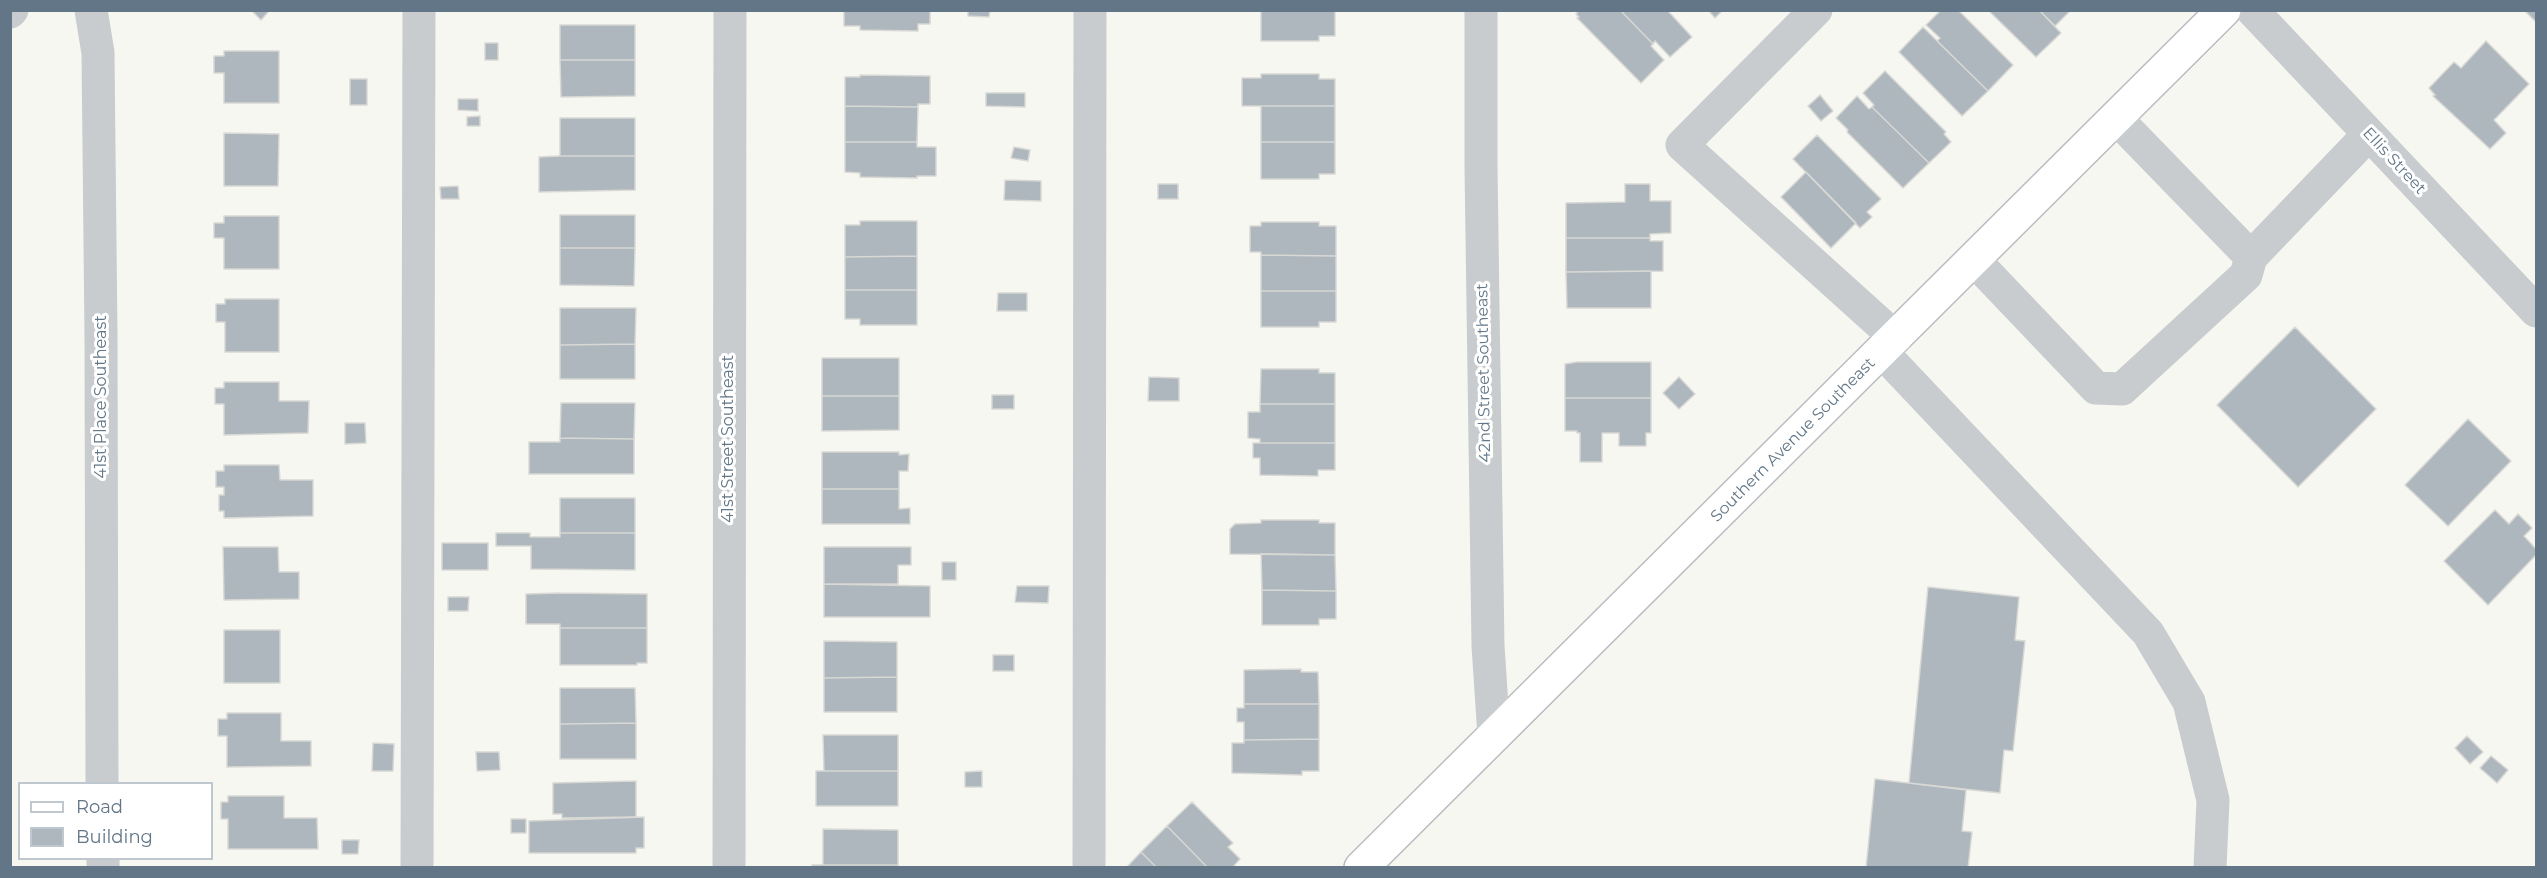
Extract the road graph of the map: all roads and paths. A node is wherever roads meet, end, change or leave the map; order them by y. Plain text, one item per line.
1 (91, 10) edge
2 (419, 10) edge
3 (730, 10) edge
4 (1090, 10) edge
5 (1481, 10) edge
6 (1816, 10) edge
7 (2224, 10) edge
8 (2252, 10) edge
9 (2116, 118) junction
10 (2369, 134) junction
11 (2251, 257) junction
12 (1974, 260) junction
13 (2536, 311) edge
14 (1889, 345) junction
15 (1494, 736) junction
16 (102, 782) edge
17 (417, 867) edge
18 (729, 867) edge
19 (1089, 867) edge
20 (1361, 867) edge
21 (2210, 867) edge

1 - 16 street, 41st Place Southeast
2 - 17 street
3 - 18 street, 41st Street Southeast
4 - 19 street
5 - 15 street, 42nd Street Southeast
6 - 14 street
7 - 9 main road, Southern Avenue Southeast
8 - 10 street, Ellis Street
9 - 11 street
9 - 12 main road, Southern Avenue Southeast
10 - 11 street
10 - 13 street, Ellis Street
11 - 12 street
12 - 14 main road, Southern Avenue Southeast
14 - 15 main road, Southern Avenue Southeast
14 - 21 street
15 - 20 main road, Southern Avenue Southeast

